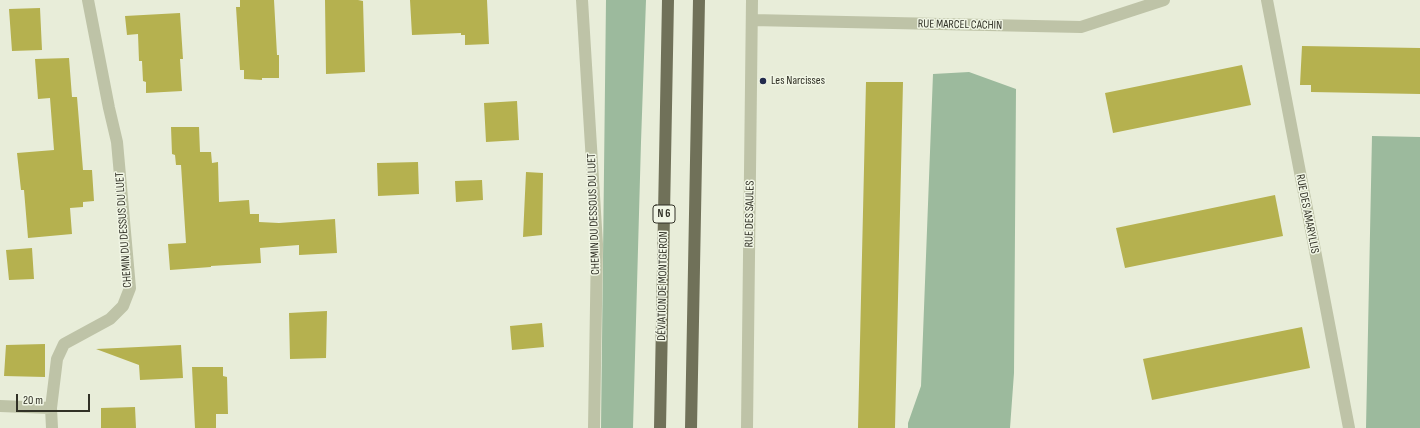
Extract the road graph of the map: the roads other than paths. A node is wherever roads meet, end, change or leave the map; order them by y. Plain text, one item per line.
1 (88, 0) edge
2 (582, 0) edge
3 (668, 0) edge
4 (699, 0) edge
5 (752, 0) edge
6 (1164, 0) edge
7 (1267, 0) edge
8 (752, 20) junction
9 (0, 406) edge
10 (51, 408) junction
11 (52, 428) edge
12 (594, 428) edge
13 (660, 428) edge
14 (691, 428) edge
15 (747, 428) edge
16 (1349, 428) edge

1 - 10 street, CHEMIN DU DESSUS DU LUET
2 - 12 street, CHEMIN DU DESSOUS DU LUET
3 - 13 main road, DÉVIATION DE MONTGERON / N 6
4 - 14 main road
5 - 8 street, RUE DES SAULES
6 - 8 street, RUE MARCEL CACHIN
7 - 16 street, RUE DES AMARYLLIS
8 - 15 street, RUE DES SAULES
9 - 10 street
10 - 11 street, CHEMIN DU DESSUS DU LUET

